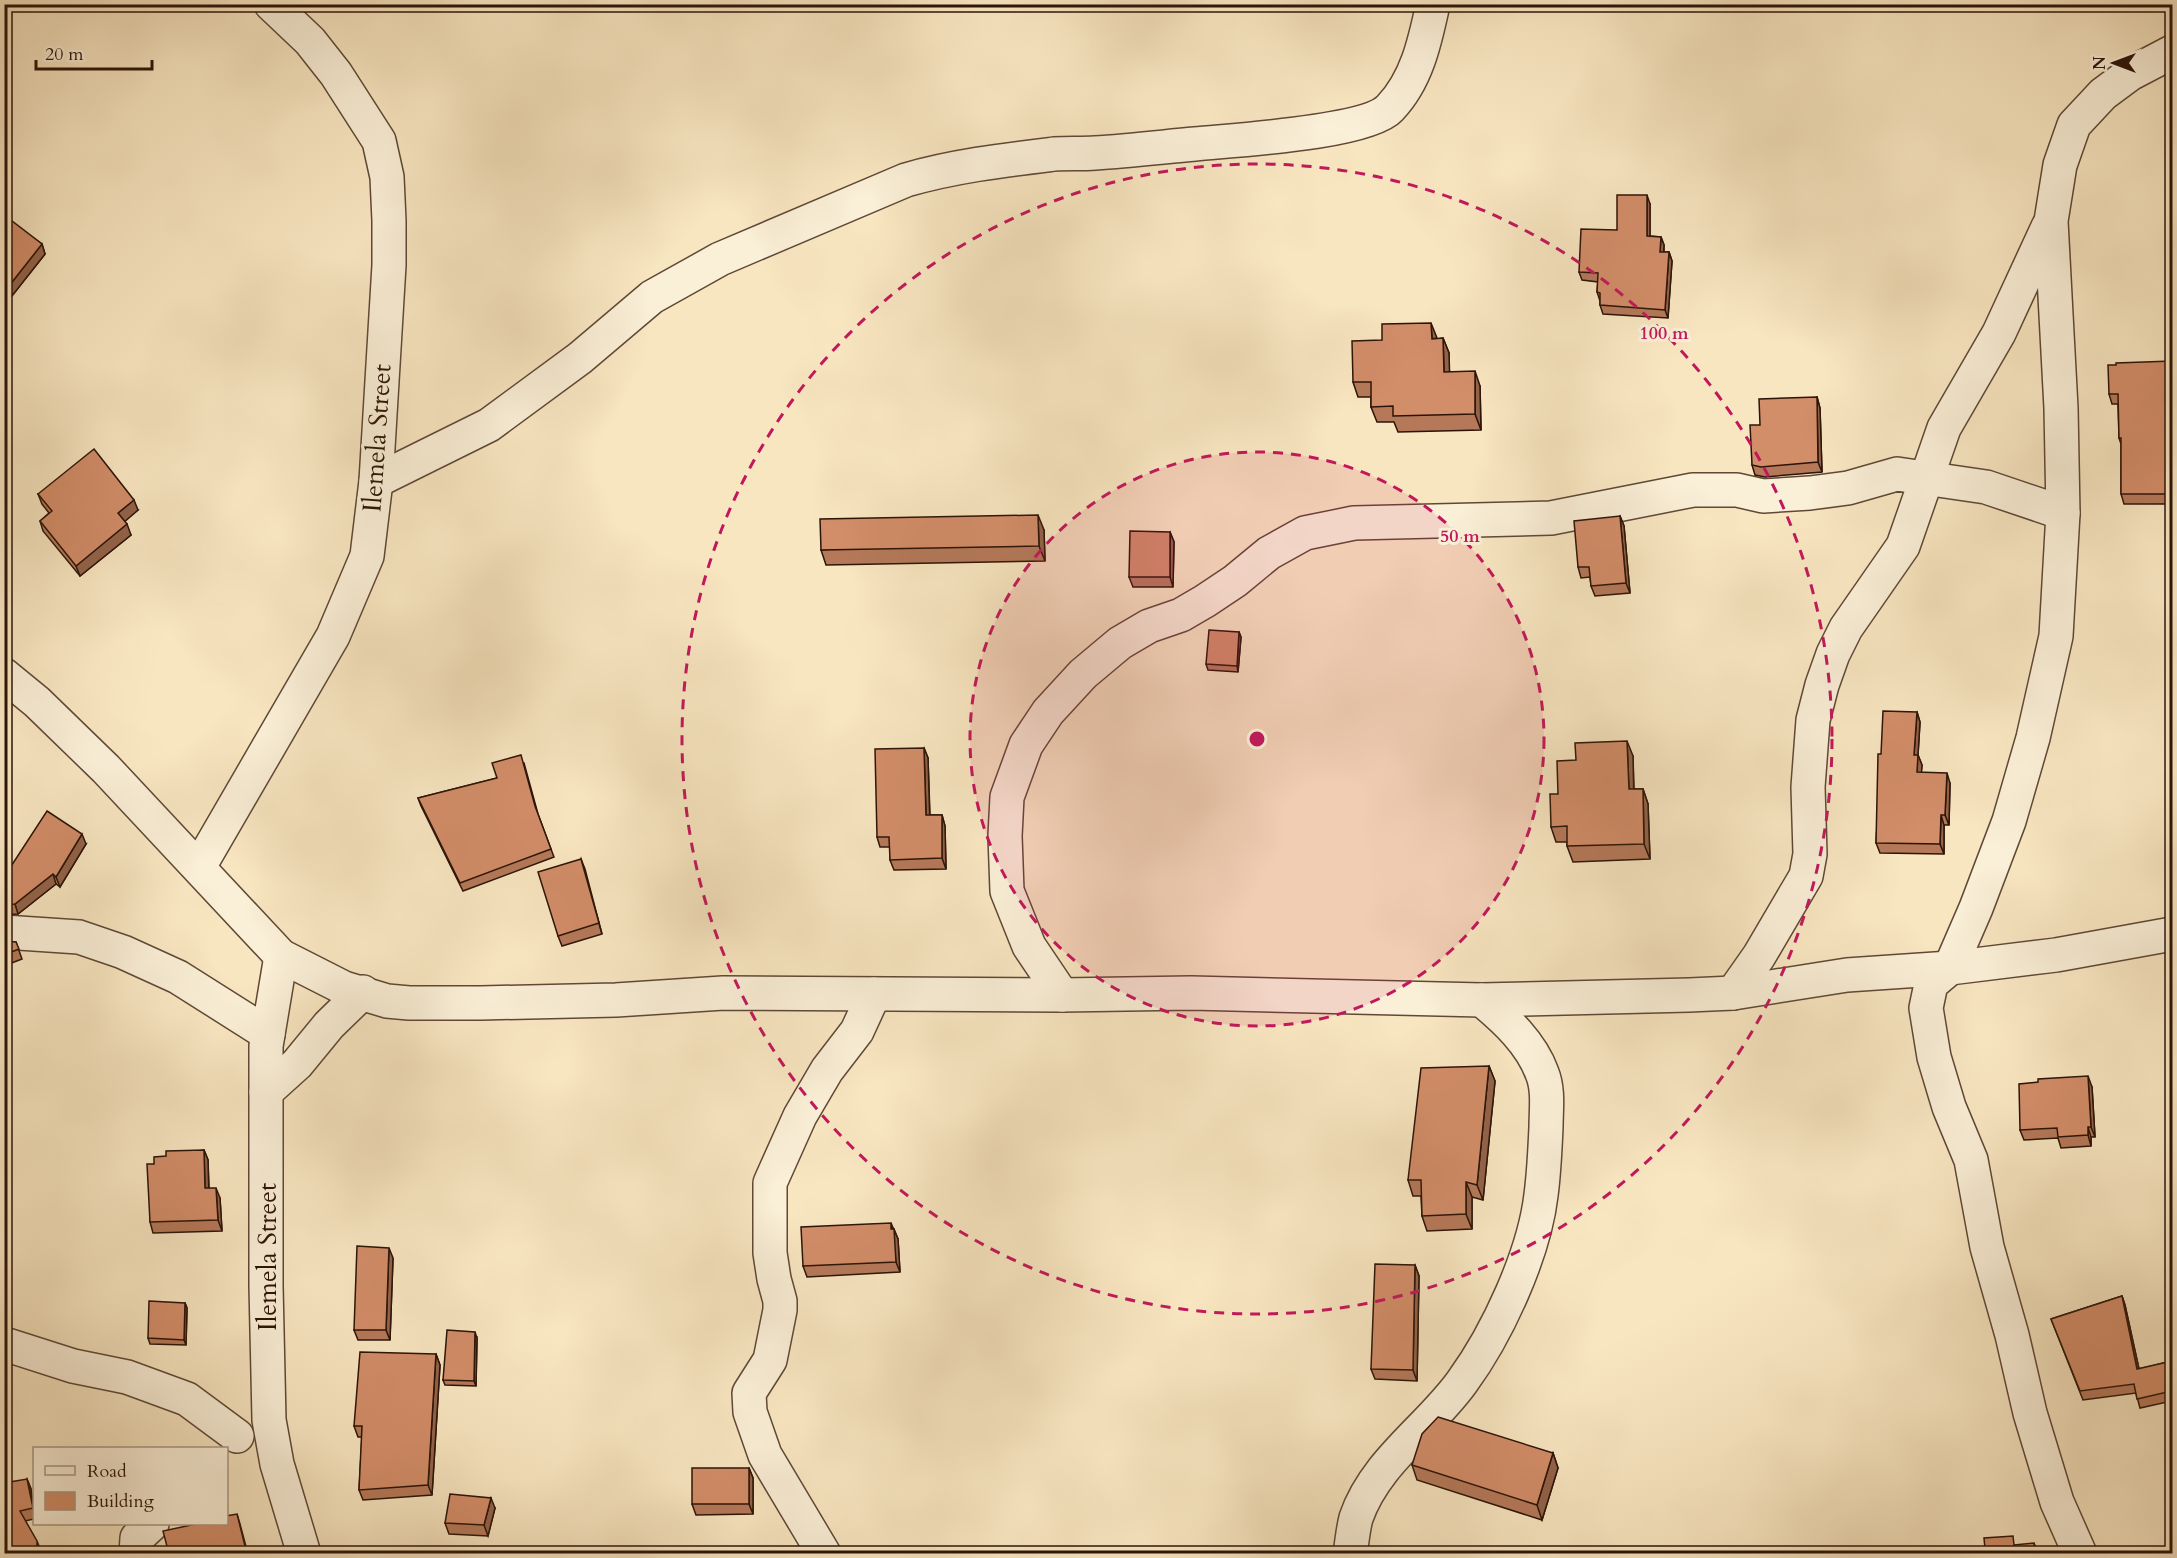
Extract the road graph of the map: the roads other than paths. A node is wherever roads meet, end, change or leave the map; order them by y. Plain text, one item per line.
1 (272, 4) edge
2 (1433, 4) edge
3 (2172, 52) edge
4 (2051, 221) junction
5 (1925, 478) junction
6 (376, 481) junction
7 (2063, 513) junction
8 (4, 675) edge
9 (199, 867) junction
10 (4, 932) edge
11 (2172, 934) edge
12 (281, 956) junction
13 (1950, 968) junction
14 (363, 992) junction
15 (1733, 993) junction
16 (874, 994) junction
17 (1062, 995) junction
18 (1482, 1000) junction
19 (268, 1034) junction
20 (266, 1092) junction
21 (4, 1344) edge
22 (269, 1398) junction
23 (232, 1443) edge
24 (151, 1525) edge
25 (136, 1554) edge
26 (304, 1554) edge
27 (824, 1554) edge
28 (1350, 1554) edge
29 (2080, 1554) edge

1 - 6 street, Ilemela Street
2 - 6 street
3 - 4 street
4 - 5 street
4 - 7 street
5 - 7 street
5 - 15 street
5 - 17 street
6 - 9 street, Ilemela Street
7 - 13 street
8 - 9 street
9 - 12 street
10 - 19 street
11 - 13 street
12 - 14 street
12 - 19 street, Ilemela Street
13 - 15 street
13 - 29 street
14 - 16 street
14 - 20 street
15 - 18 street
16 - 17 street
16 - 27 street
17 - 18 street
18 - 28 street
19 - 20 street, Ilemela Street
20 - 22 street, Ilemela Street
21 - 23 street
22 - 23 street
22 - 26 street, Ilemela Street
24 - 25 street

